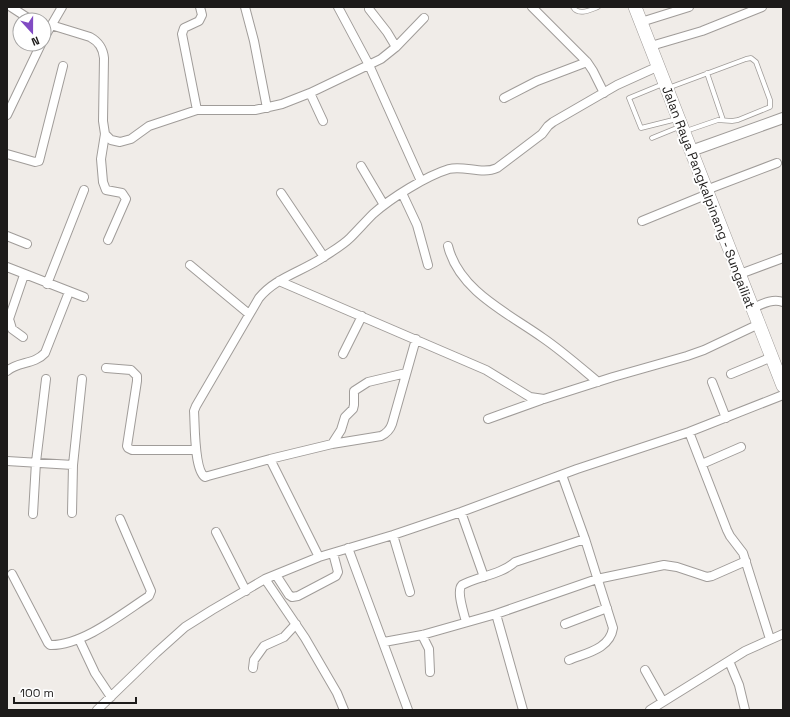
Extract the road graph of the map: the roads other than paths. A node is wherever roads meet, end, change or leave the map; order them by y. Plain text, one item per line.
1 (10, 7) edge
2 (62, 7) edge
3 (200, 7) edge
4 (245, 7) edge
5 (338, 7) edge
6 (532, 7) edge
7 (573, 7) edge
8 (598, 7) edge
9 (635, 7) edge
10 (689, 7) edge
11 (762, 7) edge
12 (368, 9) dead end
13 (7, 11) edge
14 (424, 18) dead end
15 (641, 22) junction
16 (52, 23) edge
17 (52, 32) edge
18 (651, 46) junction
19 (396, 47) junction
20 (37, 52) edge
21 (587, 62) junction
22 (369, 65) junction
23 (63, 66) dead end
24 (659, 66) junction
25 (707, 74) junction
26 (666, 86) junction
27 (310, 93) junction
28 (604, 93) junction
29 (504, 98) dead end
30 (267, 108) junction
31 (197, 110) junction
32 (7, 116) edge
33 (783, 118) edge
34 (723, 120) junction
35 (323, 121) dead end
36 (681, 125) junction
37 (105, 134) junction
38 (652, 138) dead end
39 (691, 151) junction
40 (7, 154) edge
41 (777, 163) dead end
42 (361, 166) dead end
43 (421, 181) junction
44 (84, 190) dead end
45 (707, 192) junction
46 (281, 193) dead end
47 (402, 193) junction
48 (384, 205) junction
49 (642, 221) dead end
50 (7, 236) edge
51 (108, 240) dead end
52 (27, 244) dead end
53 (448, 246) dead end
54 (324, 257) junction
55 (783, 258) edge
56 (190, 265) dead end
57 (428, 265) dead end
58 (7, 267) edge
59 (24, 274) junction
60 (740, 274) junction
61 (279, 281) junction
62 (47, 284) junction
63 (69, 292) junction
64 (84, 297) dead end
65 (783, 302) edge
66 (753, 308) junction
67 (249, 314) junction
68 (362, 316) junction
69 (759, 324) junction
70 (23, 337) dead end
71 (416, 339) junction
72 (343, 354) dead end
73 (772, 357) junction
74 (106, 368) dead end
75 (7, 371) edge
76 (406, 373) junction
77 (730, 374) dead end
78 (46, 379) dead end
79 (82, 379) dead end
80 (782, 381) edge
81 (598, 382) junction
82 (712, 382) dead end
83 (783, 395) edge
84 (544, 399) junction
85 (726, 418) junction
86 (488, 419) dead end
87 (689, 432) junction
88 (332, 444) junction
89 (741, 447) dead end
90 (196, 450) junction
91 (270, 458) junction
92 (7, 461) edge
93 (36, 462) junction
94 (702, 464) junction
95 (73, 465) junction
96 (562, 475) junction
97 (461, 512) junction
98 (72, 513) dead end
99 (33, 514) dead end
100 (120, 519) dead end
101 (216, 532) dead end
102 (393, 535) junction
103 (586, 539) junction
104 (348, 548) junction
105 (333, 553) junction
106 (319, 557) junction
107 (746, 562) junction
108 (12, 574) dead end
109 (276, 575) junction
110 (484, 577) junction
111 (265, 579) junction
112 (597, 580) junction
113 (246, 591) junction
114 (410, 592) dead end
115 (607, 608) junction
116 (496, 614) junction
117 (466, 622) junction
118 (296, 624) junction
119 (565, 624) dead end
120 (783, 634) edge
121 (422, 635) junction
122 (79, 639) junction
123 (770, 639) junction
124 (384, 642) junction
125 (569, 660) dead end
126 (729, 661) junction
127 (253, 668) dead end
128 (645, 670) dead end
129 (430, 672) dead end
130 (111, 697) junction
131 (663, 702) junction
132 (97, 710) edge
133 (344, 710) edge
134 (408, 710) edge
135 (523, 710) edge
136 (650, 710) edge
137 (746, 710) edge

1 - 13 street
2 - 16 street
3 - 31 street
4 - 30 street
5 - 22 street
6 - 21 street
7 - 8 lane
9 - 15 highway, Jalan Raya Pangkalpinang - Sungailiat
10 - 15 street
11 - 18 street
12 - 19 street
14 - 19 street
15 - 18 highway, Jalan Raya Pangkalpinang - Sungailiat
17 - 37 street
18 - 24 highway, Jalan Raya Pangkalpinang - Sungailiat
19 - 22 street
20 - 32 street
21 - 28 street
21 - 29 street
22 - 27 street
22 - 43 street
23 - 40 street
24 - 26 highway, Jalan Raya Pangkalpinang - Sungailiat
24 - 28 street
25 - 26 lane
25 - 34 lane
25 - 34 lane
26 - 36 highway, Jalan Raya Pangkalpinang - Sungailiat
26 - 36 lane
27 - 30 street
27 - 35 street
28 - 43 street
30 - 31 street
31 - 37 street
33 - 39 street
34 - 36 lane
36 - 38 lane
36 - 39 highway, Jalan Raya Pangkalpinang - Sungailiat
37 - 51 street
39 - 45 highway, Jalan Raya Pangkalpinang - Sungailiat
41 - 45 street
42 - 48 street
43 - 47 street
44 - 62 street
45 - 49 street
45 - 60 highway, Jalan Raya Pangkalpinang - Sungailiat
46 - 54 street
47 - 48 street
47 - 57 street
48 - 54 street
50 - 52 street
53 - 81 street
54 - 61 street
55 - 60 street
56 - 67 street
58 - 59 street
59 - 62 street
59 - 70 street
60 - 66 highway, Jalan Raya Pangkalpinang - Sungailiat
61 - 67 street
61 - 68 street
62 - 63 street
63 - 64 street
63 - 75 street
65 - 66 street
66 - 69 highway, Jalan Raya Pangkalpinang - Sungailiat
67 - 90 street
68 - 71 street
68 - 72 street
69 - 73 highway, Jalan Raya Pangkalpinang - Sungailiat
69 - 81 street
71 - 76 street
71 - 84 street
73 - 77 street
73 - 80 highway, Jalan Raya Pangkalpinang - Sungailiat
74 - 90 street
76 - 88 street
76 - 88 street
78 - 93 street
79 - 95 street
81 - 84 street
82 - 85 street
83 - 85 street
84 - 86 street
85 - 87 street
87 - 94 street
87 - 96 street
88 - 91 street
89 - 94 street
90 - 91 street
91 - 106 street
92 - 93 street
93 - 95 street
93 - 99 street
94 - 107 street
95 - 98 street
96 - 97 street
96 - 103 street
97 - 102 street
97 - 110 street
100 - 122 street
101 - 113 street
102 - 104 street
102 - 114 street
103 - 110 street
103 - 112 street
104 - 105 street
104 - 124 street
105 - 106 street
105 - 109 street
106 - 109 street
107 - 112 street
107 - 123 street
108 - 122 street
109 - 111 street
110 - 117 street
111 - 113 street
111 - 118 street
112 - 115 street
112 - 116 street
113 - 130 street
115 - 119 street
115 - 125 street
116 - 117 street
116 - 135 street
117 - 121 street
118 - 127 street
118 - 133 street
120 - 123 street
121 - 124 street
121 - 129 street
122 - 130 street
123 - 126 street
124 - 134 street
126 - 131 street
126 - 137 street
128 - 131 street
130 - 132 street
131 - 136 street

